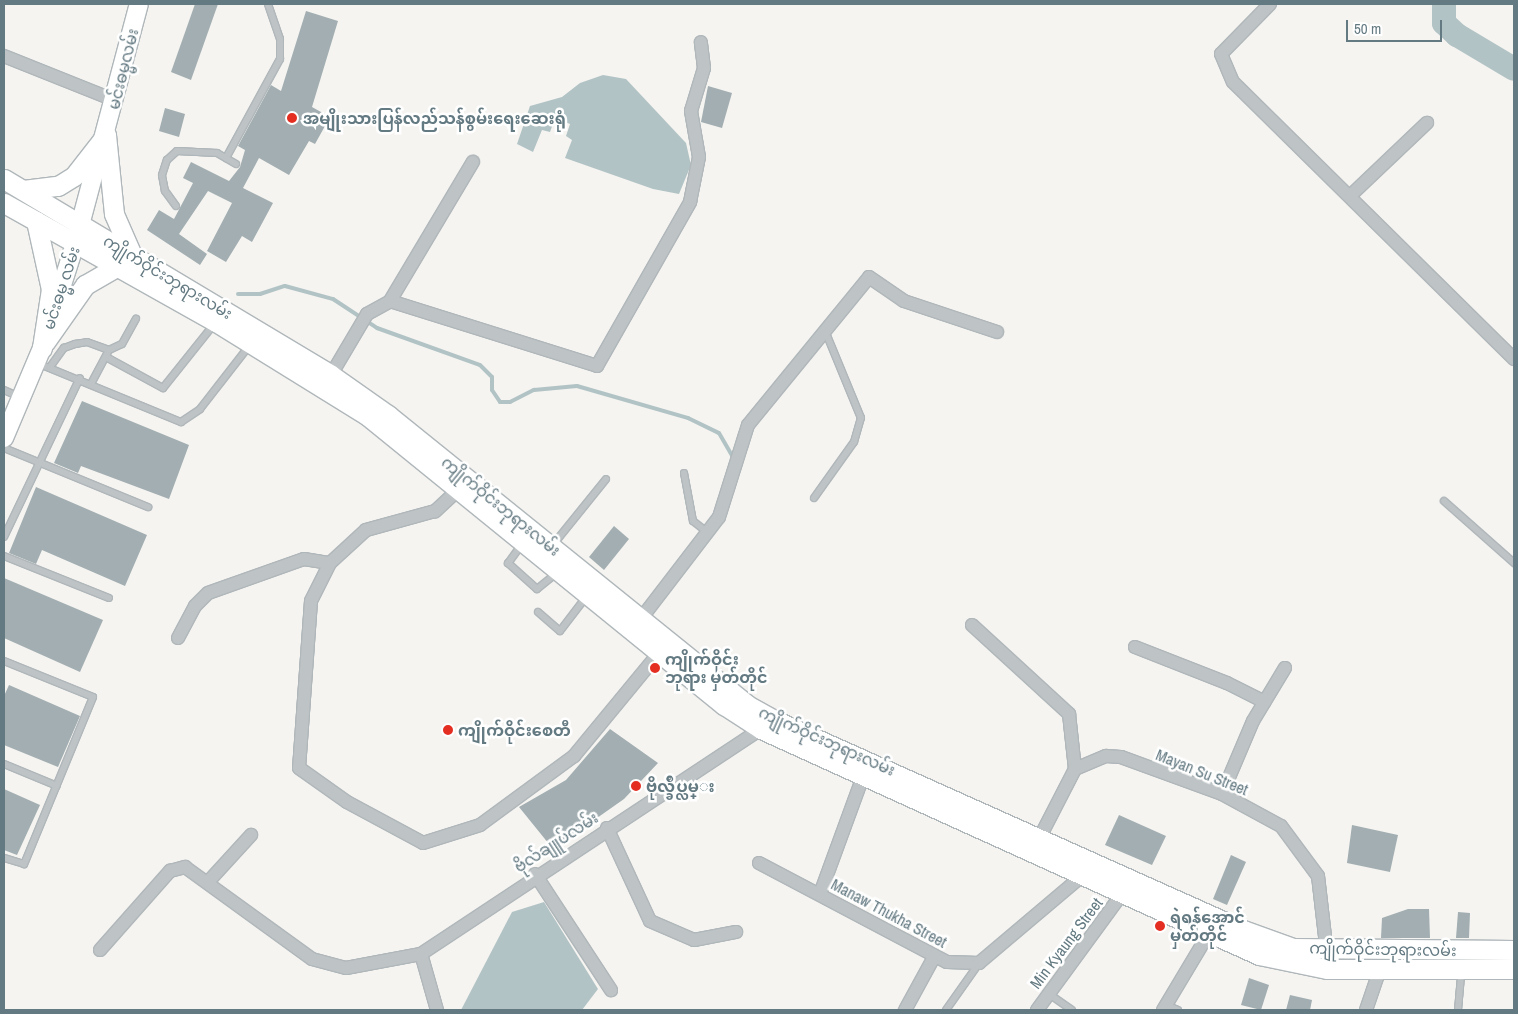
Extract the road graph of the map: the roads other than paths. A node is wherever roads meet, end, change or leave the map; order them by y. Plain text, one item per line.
1 (140, 4) edge
2 (268, 4) edge
3 (1270, 4) edge
4 (700, 42) dead end
5 (4, 56) edge
6 (114, 100) junction
7 (1427, 123) dead end
8 (106, 135) junction
9 (226, 158) junction
10 (473, 162) dead end
11 (236, 164) dead end
12 (4, 179) edge
13 (23, 190) junction
14 (1351, 195) junction
15 (4, 203) edge
16 (176, 206) dead end
17 (36, 221) junction
18 (81, 225) junction
19 (76, 244) junction
20 (132, 255) junction
21 (116, 267) junction
22 (390, 300) junction
23 (136, 319) dead end
24 (216, 322) junction
25 (826, 332) junction
26 (997, 332) dead end
27 (251, 343) junction
28 (109, 350) junction
29 (106, 357) junction
30 (42, 359) junction
31 (1514, 359) edge
32 (80, 378) junction
33 (92, 382) junction
34 (328, 382) junction
35 (4, 390) edge
36 (21, 398) junction
37 (4, 438) edge
38 (4, 448) edge
39 (35, 464) junction
40 (684, 473) dead end
41 (606, 479) dead end
42 (459, 489) junction
43 (814, 498) dead end
44 (1444, 501) dead end
45 (148, 507) dead end
46 (708, 532) junction
47 (4, 537) edge
48 (524, 542) junction
49 (548, 553) junction
50 (4, 556) edge
51 (330, 563) junction
52 (1514, 563) edge
53 (559, 571) junction
54 (588, 595) junction
55 (109, 598) dead end
56 (538, 612) dead end
57 (640, 620) junction
58 (972, 625) dead end
59 (178, 638) dead end
60 (1135, 647) dead end
61 (659, 653) junction
62 (4, 661) edge
63 (1285, 668) dead end
64 (1265, 702) junction
65 (761, 729) junction
66 (4, 764) edge
67 (866, 767) junction
68 (1075, 769) junction
69 (57, 786) junction
70 (1222, 794) junction
71 (607, 828) junction
72 (251, 835) dead end
73 (1037, 845) junction
74 (4, 858) edge
75 (759, 863) dead end
76 (535, 874) junction
77 (1083, 875) junction
78 (208, 882) junction
79 (1128, 887) junction
80 (820, 894) junction
81 (736, 932) dead end
82 (1209, 933) junction
83 (100, 950) dead end
84 (1327, 950) junction
85 (1514, 950) edge
86 (421, 954) junction
87 (934, 957) junction
88 (980, 961) junction
89 (1461, 968) junction
90 (1327, 969) junction
91 (1380, 969) junction
92 (1514, 969) edge
93 (611, 990) dead end
94 (1048, 993) junction
95 (1165, 1008) edge
96 (437, 1010) edge
97 (905, 1010) edge
98 (946, 1010) edge
99 (1037, 1010) edge
100 (1072, 1010) edge
101 (1178, 1010) edge
102 (1366, 1010) edge
103 (1458, 1010) edge

1 - 6 main road, မင်းဓမ္မလမ်း
2 - 9 lane
3 - 14 street
4 - 22 street
5 - 6 street
6 - 8 main road, မင်းဓမ္မလမ်း
7 - 14 street
8 - 13 main road
8 - 18 main road, မင်းဓမ္မ လမ်း
8 - 20 main road
9 - 11 lane
9 - 16 lane
10 - 22 street
12 - 13 main road, ကျိုက်ဝိုင်းဘုရားလမ်း
13 - 18 main road, ကျိုက်ဝိုင်းဘုရားလမ်း
14 - 31 street
15 - 17 main road, ကျိုက်ဝိုင်းဘုရားလမ်း
17 - 19 main road, ကျိုက်ဝိုင်းဘုရားလမ်း
17 - 30 main road
18 - 19 main road, မင်းဓမ္မ လမ်း
18 - 20 main road, ကျိုက်ဝိုင်းဘုရားလမ်း
19 - 21 main road, ကျိုက်ဝိုင်းဘုရားလမ်း
19 - 30 main road, မင်းဓမ္မ လမ်း
20 - 34 main road, ကျိုက်ဝိုင်းဘုရားလမ်း
21 - 24 main road, ကျိုက်ဝိုင်းဘုရားလမ်း
21 - 30 main road
22 - 34 street
23 - 28 lane
24 - 27 main road, ကျိုက်ဝိုင်းဘုရားလမ်း
24 - 29 lane
25 - 26 street
25 - 43 lane
25 - 46 street
27 - 33 lane
27 - 34 main road, ကျိုက်ဝိုင်းဘုရားလမ်း
28 - 29 lane
28 - 30 lane
29 - 33 lane
30 - 32 lane
30 - 36 main road, မင်းဓမ္မ လမ်း
32 - 33 lane
32 - 39 lane
34 - 42 main road, ကျိုက်ဝိုင်းဘုရားလမ်း
34 - 49 main road, ကျိုက်ဝိုင်းဘုရားလမ်း
35 - 36 lane
36 - 37 main road, မင်းဓမ္မ လမ်း
38 - 39 lane
39 - 45 lane
39 - 47 lane
40 - 46 lane
41 - 49 lane
42 - 48 main road, ကျိုက်ဝိုင်းဘုရားလမ်း
42 - 51 street
44 - 52 lane
46 - 57 street
48 - 49 main road, ကျိုက်ဝိုင်းဘုရားလမ်း
48 - 53 lane
49 - 53 main road, ကျိုက်ဝိုင်းဘုရားလမ်း
49 - 57 main road, ကျိုက်ဝိုင်းဘုရားလမ်း
50 - 55 lane
51 - 59 street
51 - 61 street
53 - 54 main road, ကျိုက်ဝိုင်းဘုရားလမ်း
54 - 56 lane
54 - 61 main road, ကျိုက်ဝိုင်းဘုရားလမ်း
57 - 67 main road, ကျိုက်ဝိုင်းဘုရားလမ်း
58 - 68 street
60 - 64 street
61 - 65 main road, ကျိုက်ဝိုင်းဘုရားလမ်း
62 - 69 lane
63 - 64 street
64 - 70 street
65 - 67 main road, ကျိုက်ဝိုင်းဘုရားလမ်း
65 - 71 street, ဗိုလ်ချူပ်လမ်း
66 - 69 lane
67 - 73 main road, ကျိုက်ဝိုင်းဘုရားလမ်း
67 - 80 street
68 - 70 street, Mayan Su Street
68 - 73 street
69 - 74 lane
70 - 84 street, Mayan Su Street
71 - 76 street, ဗိုလ်ချူပ်လမ်း
71 - 81 street
72 - 78 street
73 - 77 main road, ကျိုက်ဝိုင်းဘုရားလမ်း
73 - 79 main road, ကျိုက်ဝိုင်းဘုရားလမ်း
75 - 80 street, Manaw Thukha Street
76 - 86 street, ဗိုလ်ချူပ်လမ်း
76 - 93 street
77 - 79 main road, ကျိုက်ဝိုင်းဘုရားလမ်း
77 - 88 street
78 - 83 street
78 - 86 street
79 - 82 main road, ကျိုက်ဝိုင်းဘုရားလမ်း
79 - 84 main road, ကျိုက်ဝိုင်းဘုရားလမ်း
79 - 94 street, Min Kyaung Street
80 - 87 street, Manaw Thukha Street
82 - 90 main road, ကျိုက်ဝိုင်းဘုရားလမ်း
82 - 95 street
84 - 85 main road, ကျိုက်ဝိုင်းဘုရားလမ်း
84 - 90 street, Mayan Su Street
86 - 96 street
87 - 88 street, Manaw Thukha Street
87 - 97 street
88 - 98 lane
89 - 91 main road, ကျိုက်ဝိုင်းဘုရားလမ်း
89 - 92 main road, ကျိုက်ဝိုင်းဘုရားလမ်း
89 - 103 lane
90 - 91 main road, ကျိုက်ဝိုင်းဘုရားလမ်း
91 - 102 street
94 - 99 street, Min Kyaung Street
94 - 100 lane
95 - 101 lane

